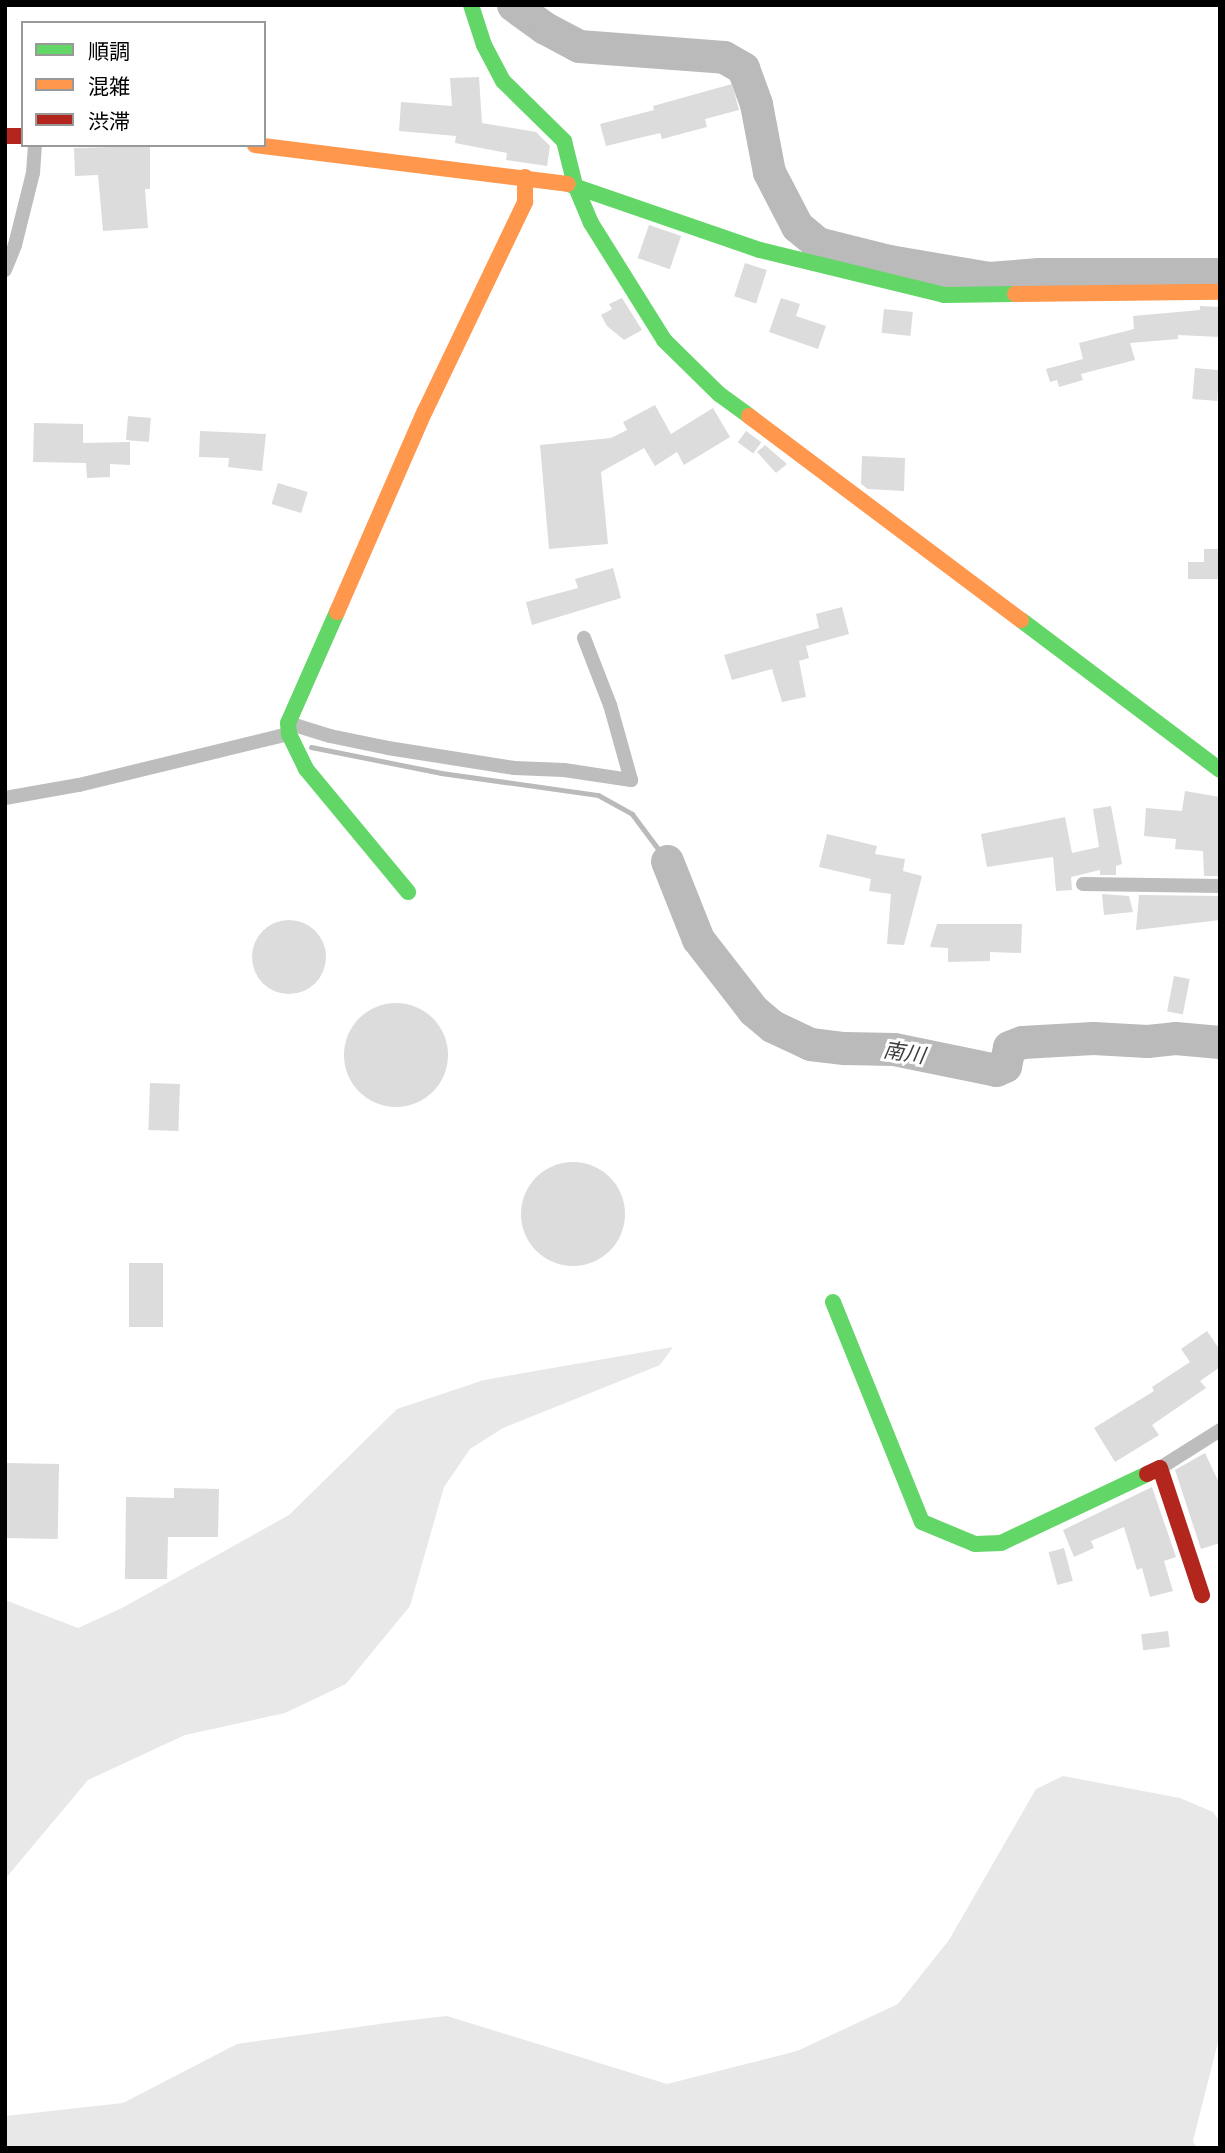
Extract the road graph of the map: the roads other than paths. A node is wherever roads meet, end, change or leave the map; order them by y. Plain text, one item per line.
1 (471, 5) edge
2 (266, 146) edge
3 (35, 147) edge
4 (525, 177) junction
5 (575, 185) junction
6 (5, 270) edge
7 (1220, 292) edge
8 (584, 638) dead end
9 (288, 729) junction
10 (1220, 770) edge
11 (5, 798) edge
12 (1083, 884) dead end
13 (1220, 886) edge
14 (408, 892) dead end
15 (833, 1302) dead end
16 (1220, 1430) edge
17 (1160, 1468) junction
18 (1202, 1595) dead end

1 - 5 street
2 - 4 street
3 - 6 street
4 - 5 street
4 - 9 street
5 - 7 street
5 - 10 street
8 - 9 street
9 - 11 street
9 - 14 street
12 - 13 street
15 - 17 street
16 - 17 street
17 - 18 street

